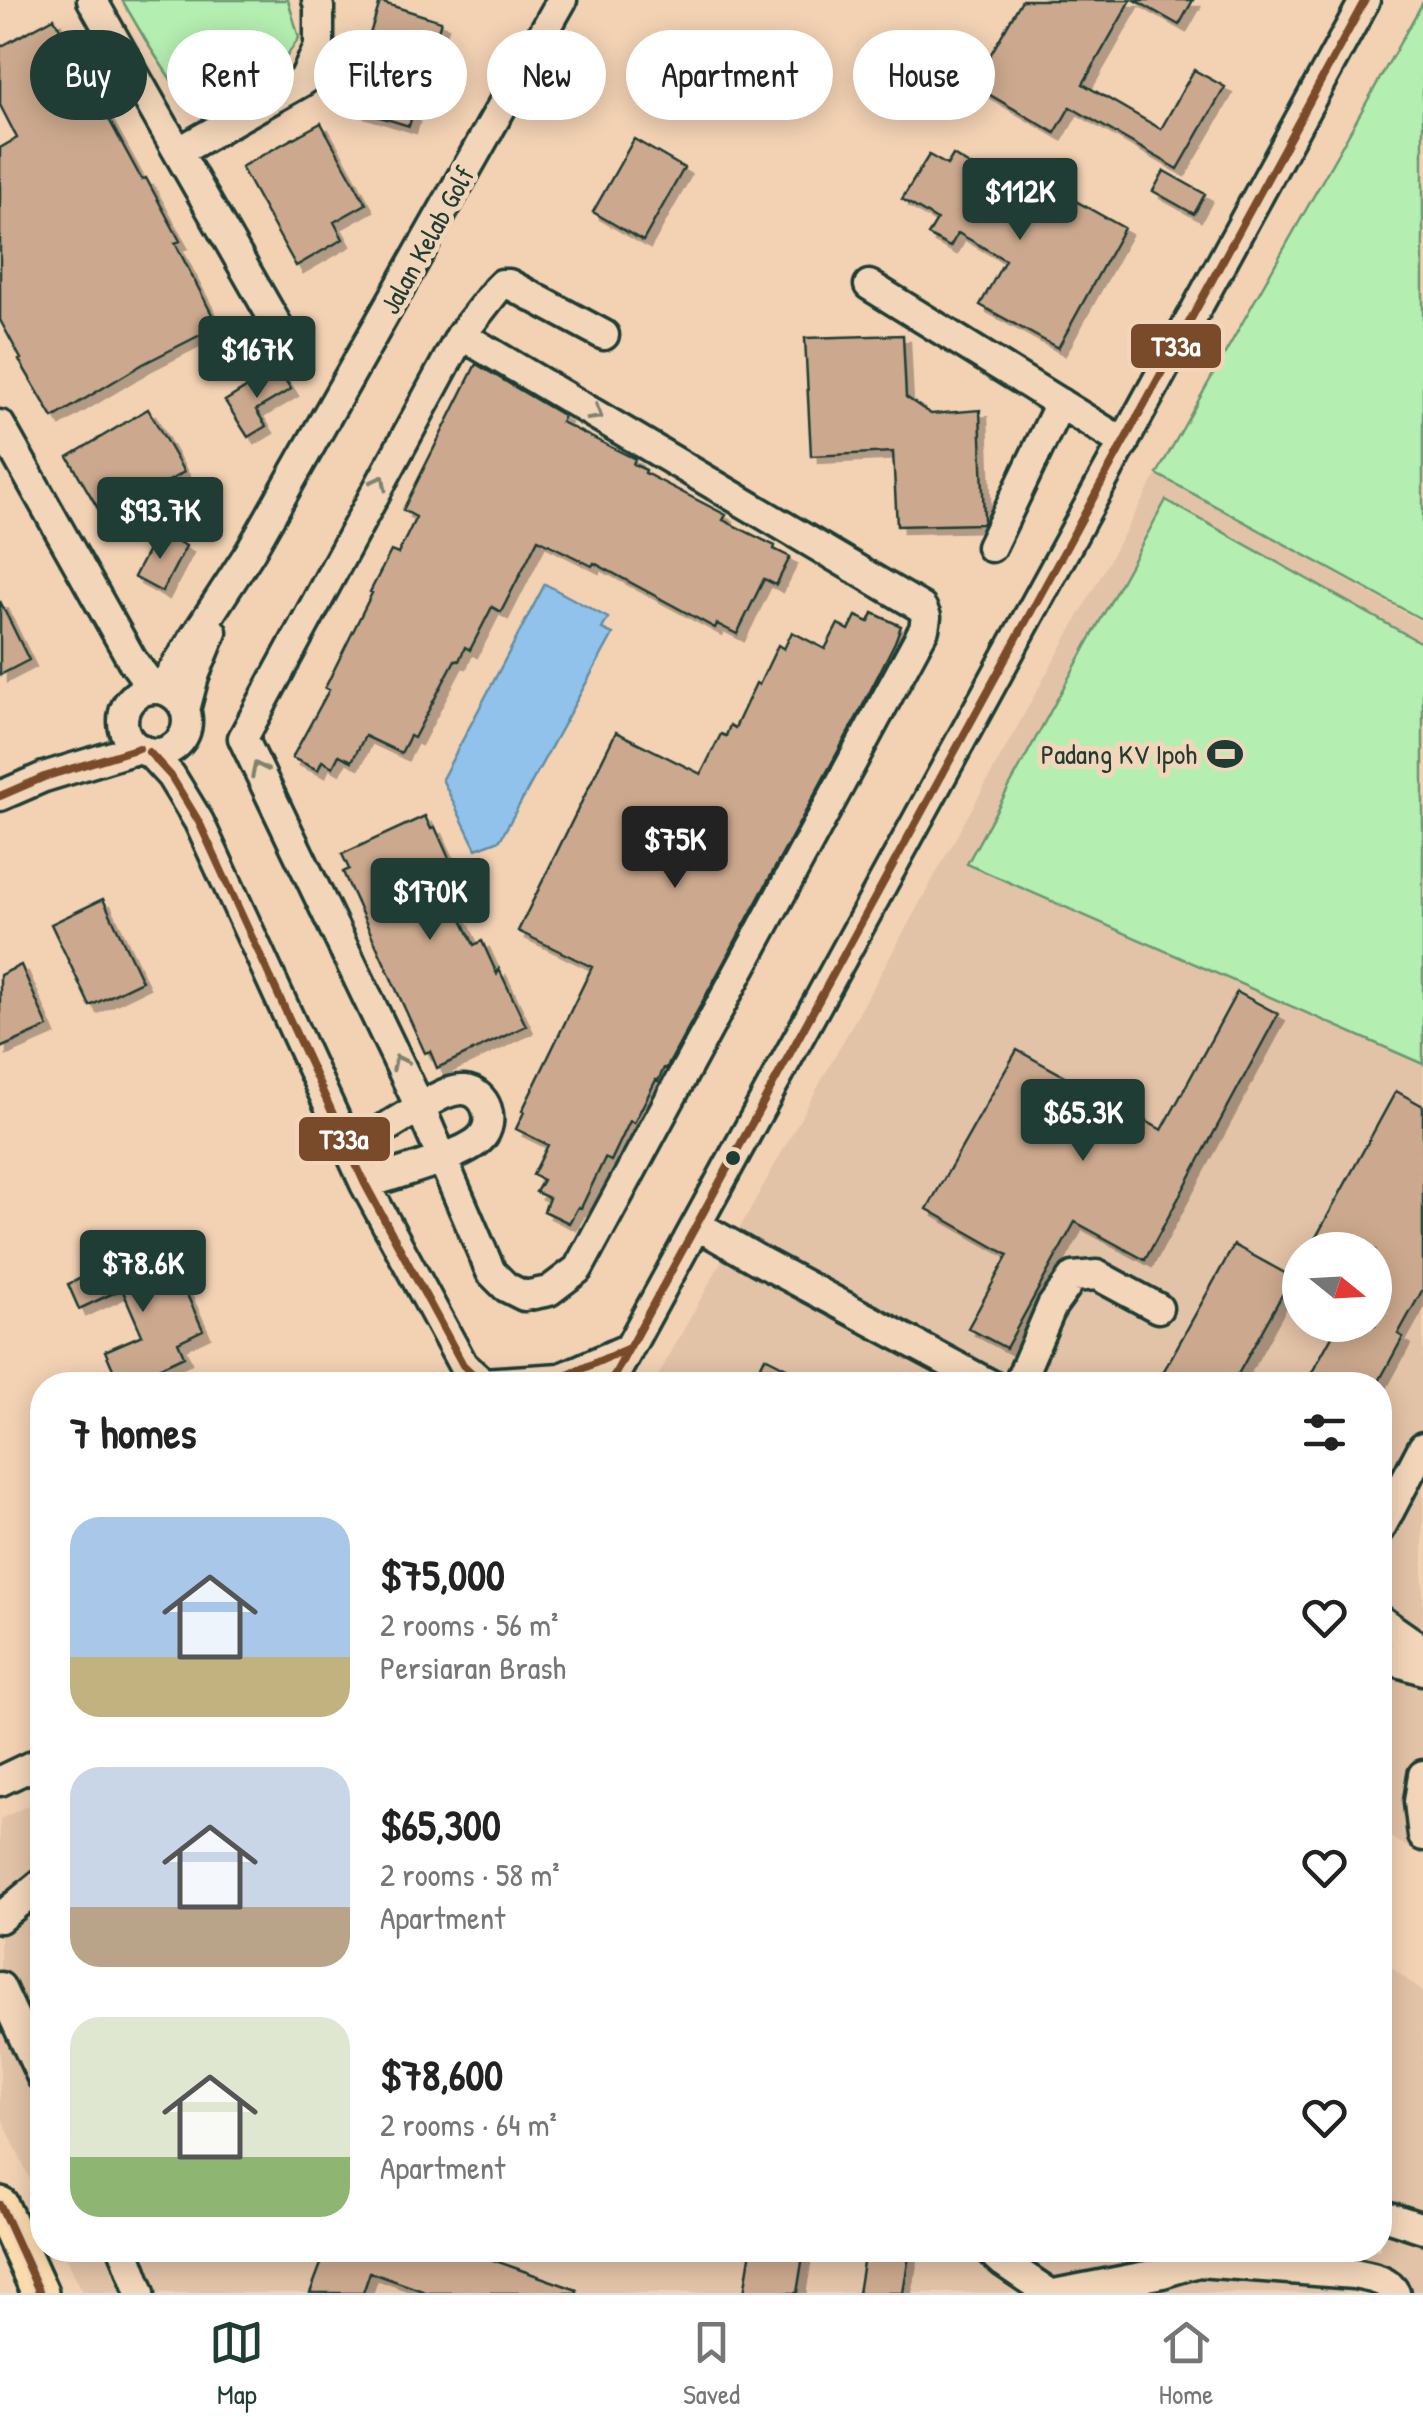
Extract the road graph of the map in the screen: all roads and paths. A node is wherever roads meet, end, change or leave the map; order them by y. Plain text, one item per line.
1 (92, 0) edge
2 (317, 0) edge
3 (562, 0) edge
4 (1366, 0) edge
5 (178, 152) junction
6 (869, 285) dead end
7 (277, 326) dead end
8 (460, 334) junction
9 (604, 335) dead end
10 (1060, 403) junction
11 (0, 425) edge
12 (1124, 443) junction
13 (991, 547) dead end
14 (231, 584) junction
15 (142, 699) junction
16 (185, 721) junction
17 (144, 750) junction
18 (44, 777) junction
19 (0, 796) edge
20 (198, 822) junction
21 (420, 1107) junction
22 (349, 1150) junction
23 (442, 1160) junction
24 (365, 1184) junction
25 (697, 1225) junction
26 (1158, 1308) dead end
27 (629, 1348) junction
28 (471, 1372) edge
29 (575, 1372) edge
30 (617, 1372) edge
31 (966, 1372) edge
32 (1024, 1372) edge
33 (1423, 1446) edge
34 (1392, 1507) edge
35 (1392, 1628) edge
36 (1423, 1650) edge
37 (1392, 1660) edge
38 (1423, 1670) edge
39 (30, 1766) edge
40 (1423, 1774) edge
41 (0, 1780) edge
42 (1423, 1836) edge
43 (30, 1893) edge
44 (0, 1918) edge
45 (0, 1987) edge
46 (30, 2051) edge
47 (0, 2204) edge
48 (1392, 2218) edge
49 (1423, 2228) edge
50 (128, 2262) edge
51 (1003, 2262) edge
52 (1189, 2262) edge
53 (1253, 2262) edge
54 (40, 2293) edge
55 (140, 2293) edge
56 (1049, 2293) edge
57 (1058, 2293) edge
58 (1395, 2293) edge

1 - 5 street
2 - 5 street
3 - 14 street, Jalan Kelab Golf
4 - 12 street
5 - 7 street
6 - 10 street
8 - 9 street
21 -> 8 street
8 -> 23 street
10 - 12 street
10 - 13 street
11 - 15 street
12 - 25 street
14 - 15 street, Jalan Kelab Golf
14 - 16 street, Jalan Kelab Golf
15 - 16 street
15 - 17 street
15 - 18 street, Jalan Kelab Golf
16 - 17 street
16 - 20 street
17 - 18 street, Jalan Kelab Golf
17 - 20 street
18 - 19 street, Jalan Kelab Golf
20 - 22 street
21 - 22 street
21 - 23 street
21 - 23 street
22 - 24 street
23 - 24 street
24 - 28 street
25 - 27 street
25 - 31 street
26 - 32 street
27 - 29 street
27 - 30 street
33 - 34 street
35 - 36 street
37 - 38 street
39 - 41 street
40 - 42 street
43 - 44 street
45 - 46 street
47 - 54 main road
48 - 49 street
50 - 55 street
51 - 56 street
52 - 57 street
53 - 58 street

